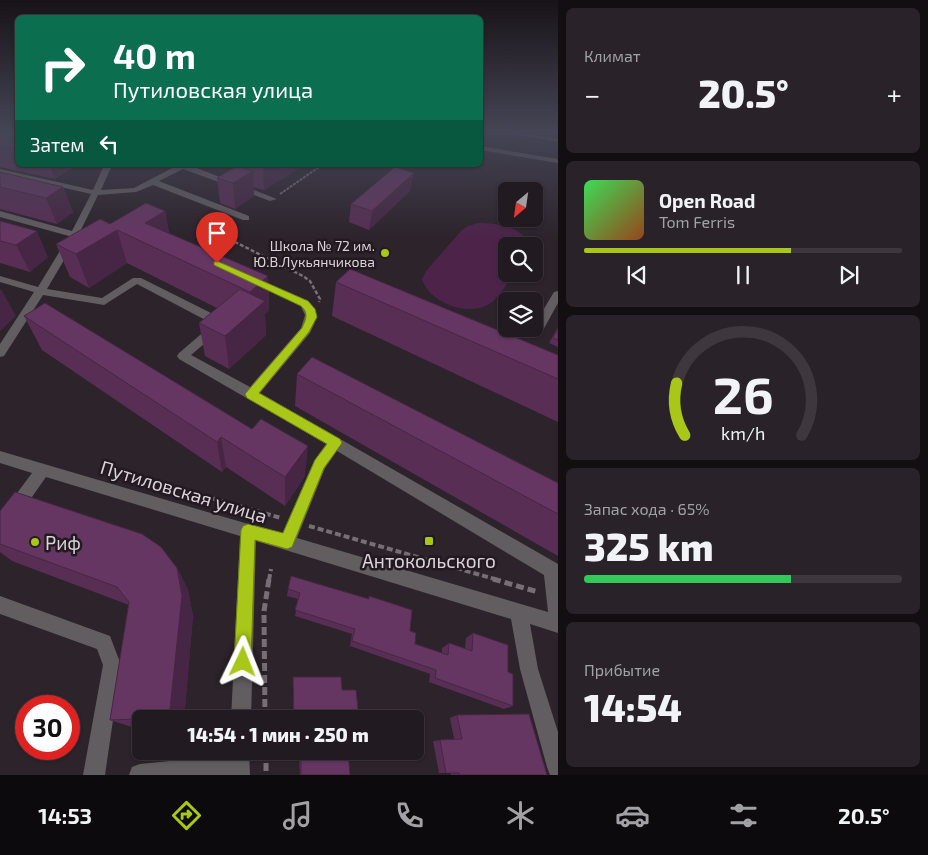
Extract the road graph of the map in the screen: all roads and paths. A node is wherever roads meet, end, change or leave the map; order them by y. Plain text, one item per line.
1 (107, 167) edge
2 (178, 167) edge
3 (187, 167) edge
4 (319, 167) edge
5 (0, 171) edge
6 (244, 180) edge
7 (153, 182) junction
8 (235, 186) junction
9 (96, 193) junction
10 (273, 199) joint
11 (0, 214) edge
12 (246, 218) joint
13 (73, 234) junction
14 (243, 275) edge
15 (0, 279) edge
16 (41, 291) junction
17 (558, 294) edge
18 (312, 317) junction
19 (543, 320) edge
20 (0, 352) edge
21 (251, 394) junction
22 (336, 443) junction
23 (0, 457) edge
24 (43, 470) junction
25 (188, 491) dead end
26 (295, 522) junction
27 (0, 529) edge
28 (248, 530) junction
29 (287, 542) junction
30 (271, 569) dead end
31 (555, 597) junction
32 (0, 605) edge
33 (520, 612) junction
34 (558, 624) edge
35 (241, 710) edge
36 (265, 710) edge
37 (266, 760) edge
38 (239, 764) edge
39 (558, 767) edge
40 (94, 775) edge
41 (140, 775) edge
42 (266, 775) edge

1 - 9 street
2 - 7 street
3 - 8 street
4 - 10 path
5 - 9 street
6 - 8 street
7 - 9 street
7 - 12 street
8 - 10 street
9 - 13 street
11 - 13 street
12 - 18 path
13 - 16 street
14 - 18 street
15 - 16 street
16 - 20 street
16 - 21 street
17 - 19 street
18 - 21 street
21 - 22 street
22 - 26 street
22 - 31 street
23 - 24 street, Путиловская улица
24 - 27 street
24 - 28 street, Путиловская улица
25 - 26 path
26 - 29 street
26 - 31 path
28 - 29 street, Путиловская улица
28 - 35 street
29 - 33 street, Путиловская улица
30 - 36 path
31 - 34 street
32 - 40 street
33 - 34 street, Путиловская улица
33 - 39 street
37 - 42 path
38 - 41 street

